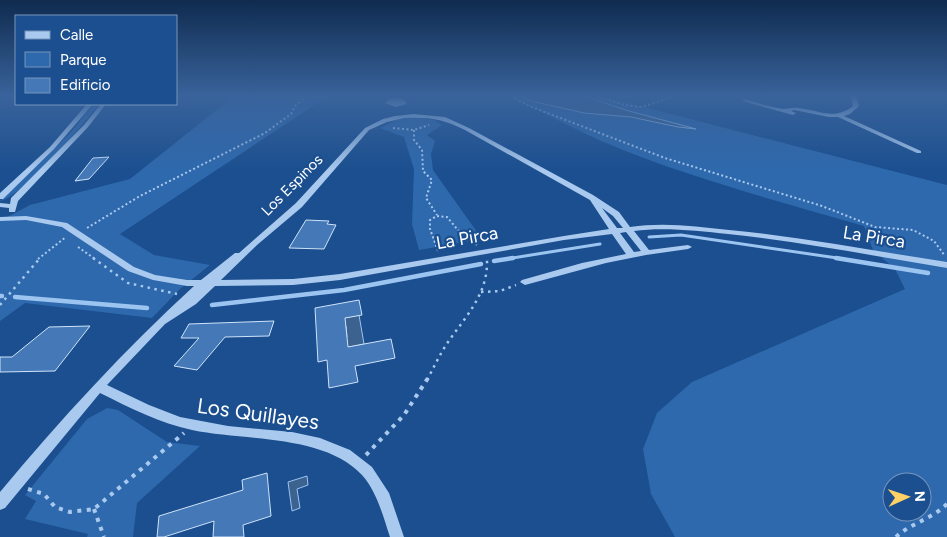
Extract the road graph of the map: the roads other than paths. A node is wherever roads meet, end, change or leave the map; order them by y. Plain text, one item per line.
1 (75, 121) edge
2 (90, 121) edge
3 (385, 121) edge
4 (450, 121) edge
5 (851, 121) edge
6 (920, 152) dead end
7 (0, 197) edge
8 (590, 197) junction
9 (0, 205) edge
10 (13, 208) junction
11 (0, 218) edge
12 (26, 218) junction
13 (628, 228) junction
14 (614, 230) junction
15 (254, 243) junction
16 (688, 247) dead end
17 (646, 252) junction
18 (631, 254) junction
19 (947, 267) edge
20 (525, 282) road end
21 (214, 283) junction
22 (200, 284) junction
23 (162, 321) junction
24 (98, 386) junction
25 (0, 503) edge
26 (397, 537) edge

1 - 7 street
2 - 10 street
3 - 15 street, Los Espinos
4 - 8 street, Los Espinos
5 - 6 street
8 - 13 street, Los Espinos
8 - 14 street, Los Espinos
9 - 10 street
10 - 11 street
10 - 12 street, La Pirca
11 - 12 street, La Pirca
12 - 22 street, La Pirca
13 - 14 street, La Pirca
13 - 17 street, Los Espinos
13 - 19 street, La Pirca
14 - 18 street, Los Espinos
14 - 21 street, La Pirca
15 - 21 street, Los Espinos
15 - 22 street, Los Espinos
16 - 17 street
17 - 18 street
18 - 20 street
21 - 22 street, La Pirca
21 - 23 street, Los Espinos
22 - 23 street, Los Espinos
23 - 24 street, Los Espinos
24 - 25 street, Los Espinos
24 - 26 street, Los Quillayes

